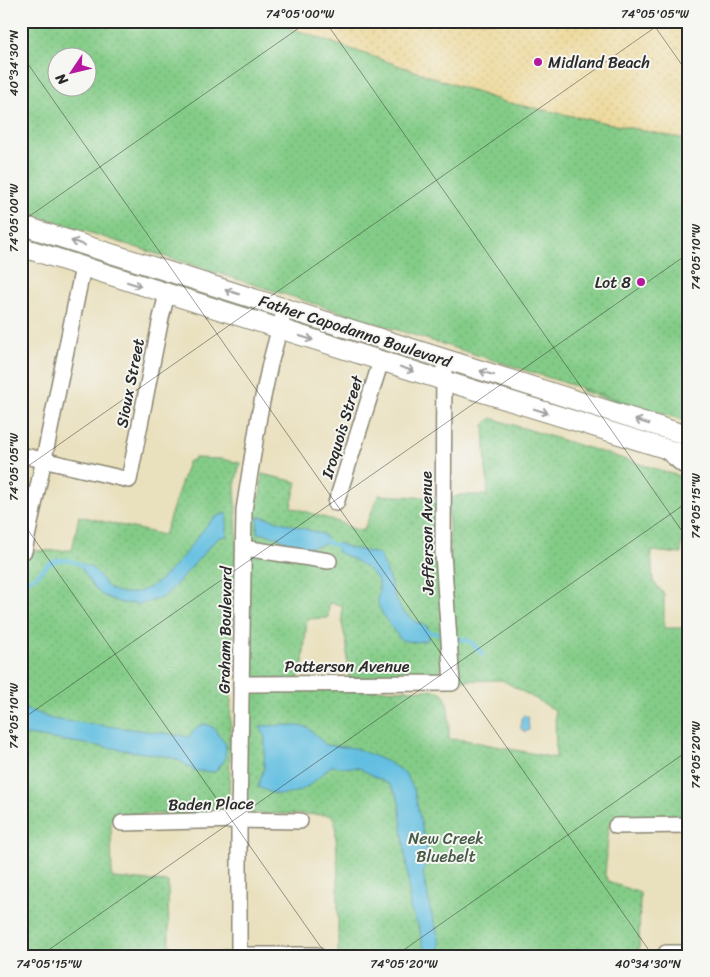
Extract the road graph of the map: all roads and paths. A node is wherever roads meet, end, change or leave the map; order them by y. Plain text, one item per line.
1 (21, 225) edge
2 (21, 248) edge
3 (83, 268) junction
4 (167, 294) junction
5 (285, 308) junction
6 (279, 330) junction
7 (444, 359) junction
8 (380, 361) junction
9 (463, 365) junction
10 (445, 381) junction
11 (689, 436) edge
12 (663, 448) junction
13 (21, 455) edge
14 (689, 456) edge
15 (44, 459) junction
16 (689, 467) edge
17 (336, 503) dead end
18 (244, 548) junction
19 (24, 551) dead end
20 (329, 561) dead end
21 (452, 683) joint
22 (241, 684) junction
23 (239, 820) junction
24 (300, 821) dead end
25 (122, 823) dead end
26 (689, 825) edge
27 (616, 826) dead end
28 (666, 953) dead end
29 (689, 953) edge
30 (239, 955) edge
31 (317, 955) edge

5 -> 1 main road, Father Capodanno Boulevard
2 - 3 main road, Father Capodanno Boulevard
3 -> 4 main road, Father Capodanno Boulevard
3 - 15 street
4 - 6 main road, Father Capodanno Boulevard
4 - 15 street, Sioux Street
5 - 6 street, Graham Boulevard
5 - 7 main road, Father Capodanno Boulevard
6 -> 8 main road, Father Capodanno Boulevard
6 - 18 street, Graham Boulevard
7 - 9 main road, Father Capodanno Boulevard
7 - 10 street, Jefferson Avenue
8 -> 10 main road, Father Capodanno Boulevard
8 - 17 street, Iroquois Street
9 - 10 street
11 -> 9 main road, Father Capodanno Boulevard
10 -> 12 main road, Father Capodanno Boulevard
10 - 21 street, Jefferson Avenue
12 - 14 main road, Father Capodanno Boulevard
12 - 16 street, Father Capodanno Boulevard
13 - 15 street
15 - 19 street
18 - 20 street
18 - 22 street, Graham Boulevard
21 - 22 street, Patterson Avenue
22 - 23 street, Graham Boulevard
23 - 24 street, Baden Place
23 - 25 street, Baden Place
23 - 30 street, Graham Boulevard
26 - 27 street
28 - 29 street
30 - 31 street

